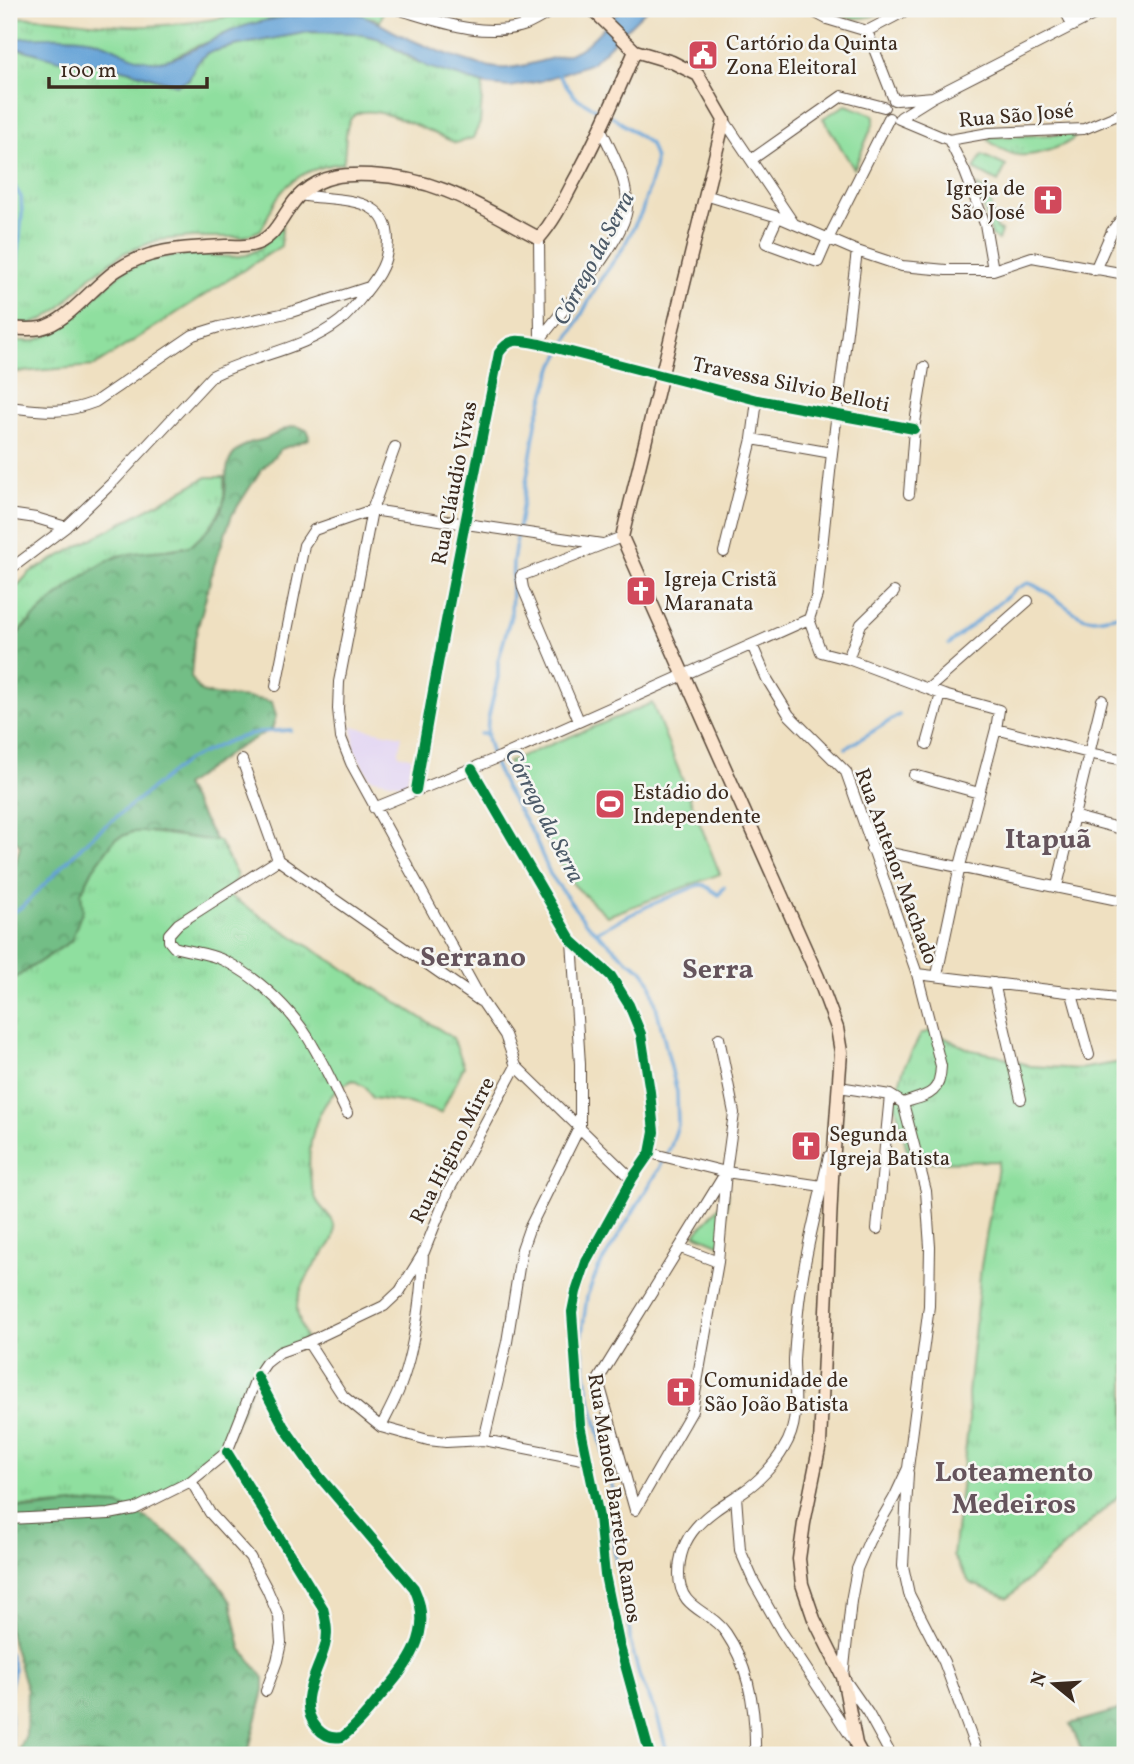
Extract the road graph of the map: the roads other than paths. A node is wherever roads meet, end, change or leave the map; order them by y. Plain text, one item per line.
1 (397, 9) edge
2 (555, 9) edge
3 (592, 9) edge
4 (808, 9) edge
5 (909, 9) edge
6 (1064, 9) edge
7 (1105, 9) edge
8 (1073, 26) junction
9 (867, 31) junction
10 (635, 51) junction
11 (933, 97) junction
12 (896, 100) junction
13 (884, 107) junction
14 (1125, 112) edge
15 (896, 118) junction
16 (724, 120) junction
17 (603, 125) junction
18 (949, 140) junction
19 (751, 160) junction
20 (299, 195) junction
21 (705, 195) junction
22 (1125, 215) edge
23 (778, 217) junction
24 (794, 224) junction
25 (539, 238) junction
26 (828, 239) junction
27 (857, 251) junction
28 (993, 270) junction
29 (1095, 270) junction
30 (1125, 274) edge
31 (370, 287) junction
32 (9, 328) edge
33 (540, 341) junction
34 (924, 367) dead end
35 (661, 375) junction
36 (757, 400) junction
37 (9, 407) edge
38 (837, 415) junction
39 (914, 429) junction
40 (752, 439) junction
41 (395, 447) dead end
42 (832, 453) junction
43 (909, 494) dead end
44 (372, 510) junction
45 (9, 514) edge
46 (465, 524) junction
47 (66, 527) junction
48 (622, 537) junction
49 (602, 544) junction
50 (724, 552) dead end
51 (9, 570) edge
52 (894, 592) dead end
53 (1028, 601) dead end
54 (809, 618) junction
55 (752, 645) junction
56 (848, 659) junction
57 (683, 674) junction
58 (276, 686) dead end
59 (928, 689) junction
60 (940, 694) junction
61 (1102, 700) dead end
62 (579, 721) junction
63 (996, 729) junction
64 (927, 744) dead end
65 (1088, 753) junction
66 (242, 760) dead end
67 (1125, 760) edge
68 (472, 769) junction
69 (914, 775) dead end
70 (416, 790) junction
71 (979, 793) junction
72 (374, 808) junction
73 (1073, 816) junction
74 (1125, 830) edge
75 (871, 849) junction
76 (278, 860) junction
77 (960, 866) junction
78 (1057, 887) junction
79 (1118, 900) dead end
80 (572, 941) junction
81 (917, 974) junction
82 (937, 975) junction
83 (994, 984) junction
84 (1072, 994) junction
85 (1125, 999) edge
86 (483, 1003) junction
87 (719, 1038) dead end
88 (1089, 1055) dead end
89 (516, 1066) junction
90 (839, 1087) junction
91 (890, 1095) junction
92 (1021, 1099) dead end
93 (903, 1103) junction
94 (347, 1113) dead end
95 (580, 1126) junction
96 (650, 1153) junction
97 (726, 1172) junction
98 (632, 1179) junction
99 (827, 1182) junction
100 (877, 1229) dead end
101 (681, 1248) junction
102 (424, 1251) junction
103 (718, 1262) junction
104 (308, 1342) junction
105 (257, 1376) junction
106 (381, 1427) junction
107 (484, 1440) junction
108 (228, 1452) junction
109 (587, 1460) junction
110 (908, 1468) junction
111 (191, 1481) junction
112 (736, 1496) junction
113 (9, 1520) edge
114 (843, 1677) junction
115 (266, 1691) dead end
116 (859, 1750) edge
117 (650, 1755) edge
118 (755, 1755) edge
119 (891, 1755) edge
120 (978, 1755) edge

1 - 2 street
3 - 10 main road
4 - 9 street
5 - 9 street
6 - 8 street
7 - 8 street
8 - 11 street
9 - 12 street
10 - 16 main road
10 - 17 main road
11 - 12 street
11 - 15 street
12 - 13 street
12 - 15 street
13 - 15 street
13 - 19 street
14 - 18 street, Rua São José
15 - 18 street, Rua São José
15 - 26 street
16 - 19 street
16 - 21 main road
17 - 25 main road
17 - 33 street
18 - 28 street, Rua São José
19 - 24 street
20 - 25 main road
20 - 31 street
20 - 32 main road
21 - 23 street
21 - 35 main road
22 - 29 street
23 - 24 street
23 - 26 street
24 - 26 street
25 - 33 street
26 - 27 street
27 - 28 street
27 - 38 street
28 - 29 street
29 - 30 street
31 - 37 street
31 - 47 street
33 - 35 street, Rua Cláudio Vivas
33 - 46 street, Rua Cláudio Vivas
34 - 39 street
35 - 36 street, Travessa Silvio Belloti
35 - 48 main road
36 - 38 street, Travessa Silvio Belloti
36 - 40 street
38 - 39 street, Travessa Silvio Belloti
38 - 42 street
39 - 43 street
40 - 42 street
40 - 50 street
41 - 44 street
42 - 54 street
44 - 46 street
44 - 58 street
44 - 72 street
45 - 47 street
46 - 49 street
46 - 70 street, Rua Cláudio Vivas
47 - 51 street
48 - 49 street
48 - 57 main road
49 - 62 street
52 - 56 street
53 - 59 street
54 - 55 street
54 - 56 street
55 - 57 street
55 - 75 street, Rua Antenor Machado
56 - 59 street
57 - 62 street
57 - 90 main road
59 - 60 street
60 - 63 street
60 - 64 street
61 - 65 street
62 - 68 street
63 - 65 street
63 - 71 street
65 - 67 street
65 - 73 street
66 - 76 street
68 - 70 street
68 - 80 street
69 - 71 street
70 - 72 street
71 - 77 street
72 - 86 street
73 - 74 street
73 - 78 street
75 - 77 street
75 - 81 street, Rua Antenor Machado
76 - 86 street
76 - 94 street
77 - 78 street
77 - 82 street
78 - 79 street
80 - 95 street
80 - 96 street
81 - 82 street
81 - 93 street, Rua Antenor Machado
82 - 83 street
83 - 84 street
83 - 92 street
84 - 85 street
84 - 88 street
86 - 89 street
87 - 97 street
89 - 95 street
89 - 102 street, Rua Higino Mirre
90 - 91 street
90 - 99 main road
91 - 93 street
91 - 100 street
93 - 110 street
95 - 98 street
95 - 107 street
96 - 97 street
96 - 98 street, Rua Manoel Barreto Ramos
97 - 99 street
97 - 101 street
97 - 103 street
98 - 109 street, Rua Manoel Barreto Ramos
99 - 112 street
99 - 114 main road
101 - 103 street
101 - 103 street
102 - 104 street, Rua Higino Mirre
102 - 106 street, Rua Higino Mirre
104 - 105 street, Rua Higino Mirre
104 - 106 street
105 - 108 street, Rua Higino Mirre
105 - 108 street
106 - 107 street
107 - 109 street
108 - 111 street
109 - 117 street, Rua Manoel Barreto Ramos
110 - 114 street
110 - 120 street
111 - 113 street
111 - 115 street
112 - 116 street
112 - 118 street
114 - 116 main road
114 - 119 street

